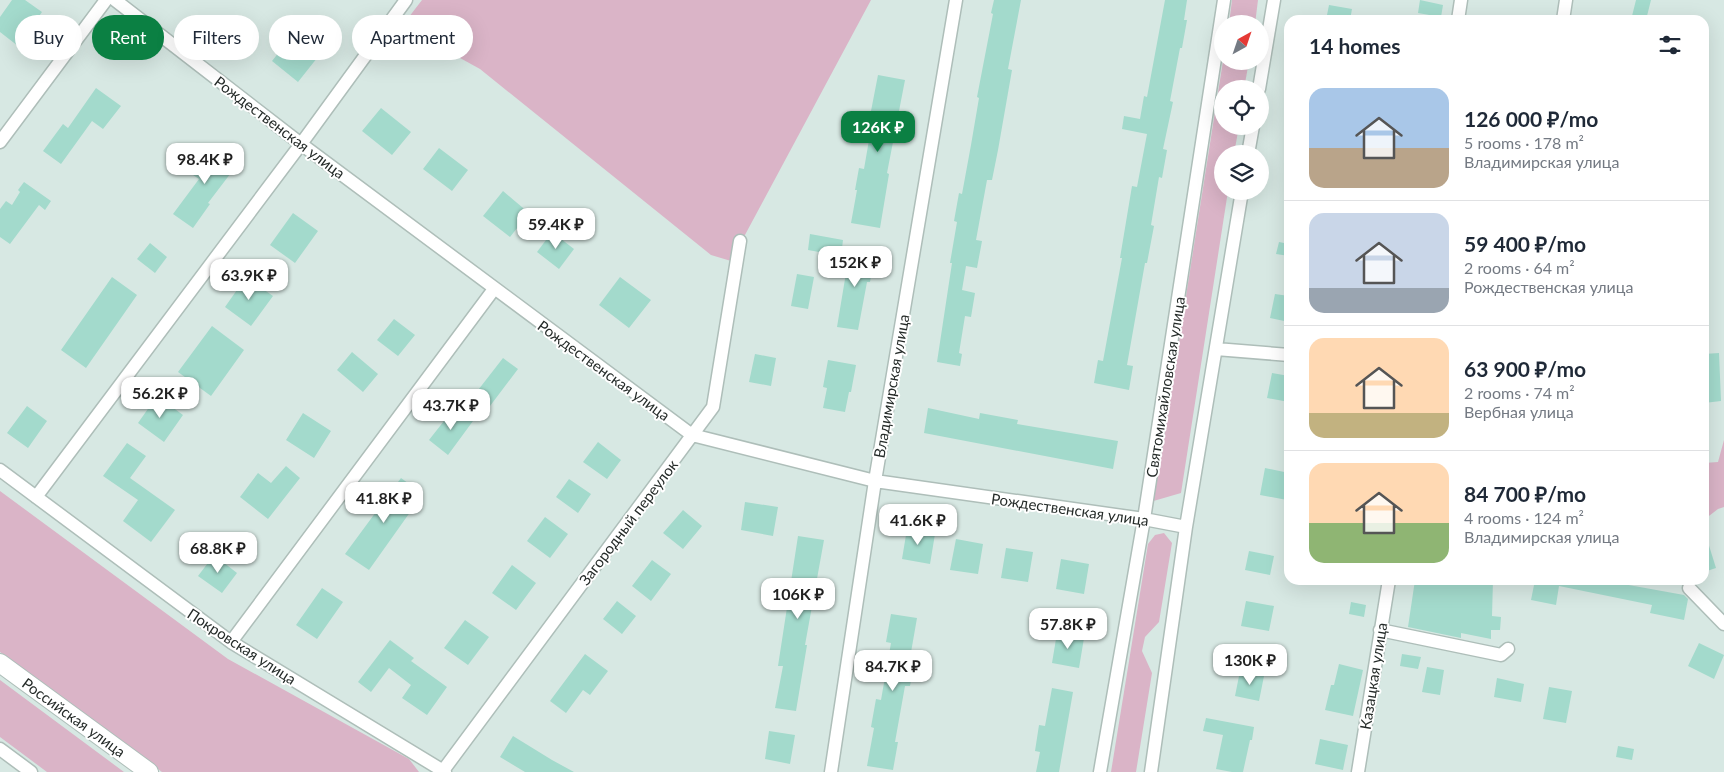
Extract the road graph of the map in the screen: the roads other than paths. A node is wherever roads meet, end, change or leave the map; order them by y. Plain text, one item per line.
1 (106, 0) edge
2 (115, 0) edge
3 (406, 0) edge
4 (956, 0) edge
5 (1224, 0) edge
6 (1274, 0) edge
7 (1461, 0) edge
8 (1566, 0) edge
9 (1459, 15) edge
10 (1564, 15) edge
11 (1261, 80) edge
12 (0, 142) edge
13 (301, 144) junction
14 (1241, 200) edge
15 (740, 242) dead end
16 (494, 289) junction
17 (1216, 349) junction
18 (1284, 354) edge
19 (692, 435) junction
20 (0, 470) edge
21 (876, 481) junction
22 (36, 497) junction
23 (1144, 520) junction
24 (1186, 527) junction
25 (1388, 585) edge
26 (1689, 588) dead end
27 (1724, 624) edge
28 (1380, 630) junction
29 (231, 642) junction
30 (1508, 649) dead end
31 (0, 662) edge
32 (0, 749) edge
33 (31, 772) edge
34 (149, 772) edge
35 (444, 772) edge
36 (831, 772) edge
37 (1100, 772) edge
38 (1151, 772) edge
39 (1358, 772) edge

1 - 12 street
2 - 13 street, Рождественская улица
3 - 13 street
4 - 21 street, Владимирская улица
5 - 23 street, Святомихайловская улица
6 - 11 street
7 - 9 street
8 - 10 street
13 - 16 street, Рождественская улица
13 - 22 street
14 - 17 street
15 - 19 street, Загородный переулок
16 - 19 street, Рождественская улица
16 - 29 street
17 - 18 street
17 - 24 street
19 - 21 street, Рождественская улица
19 - 35 street, Загородный переулок
20 - 22 street, Покровская улица
21 - 23 street, Рождественская улица
21 - 36 street, Владимирская улица
22 - 29 street, Покровская улица
23 - 24 street, Рождественская улица
23 - 37 street, Святомихайловская улица
24 - 38 street
25 - 28 street, Казацкая улица
26 - 27 street
28 - 30 street
28 - 39 street, Казацкая улица
29 - 35 street, Покровская улица
31 - 34 main road, Российская улица
32 - 33 street

